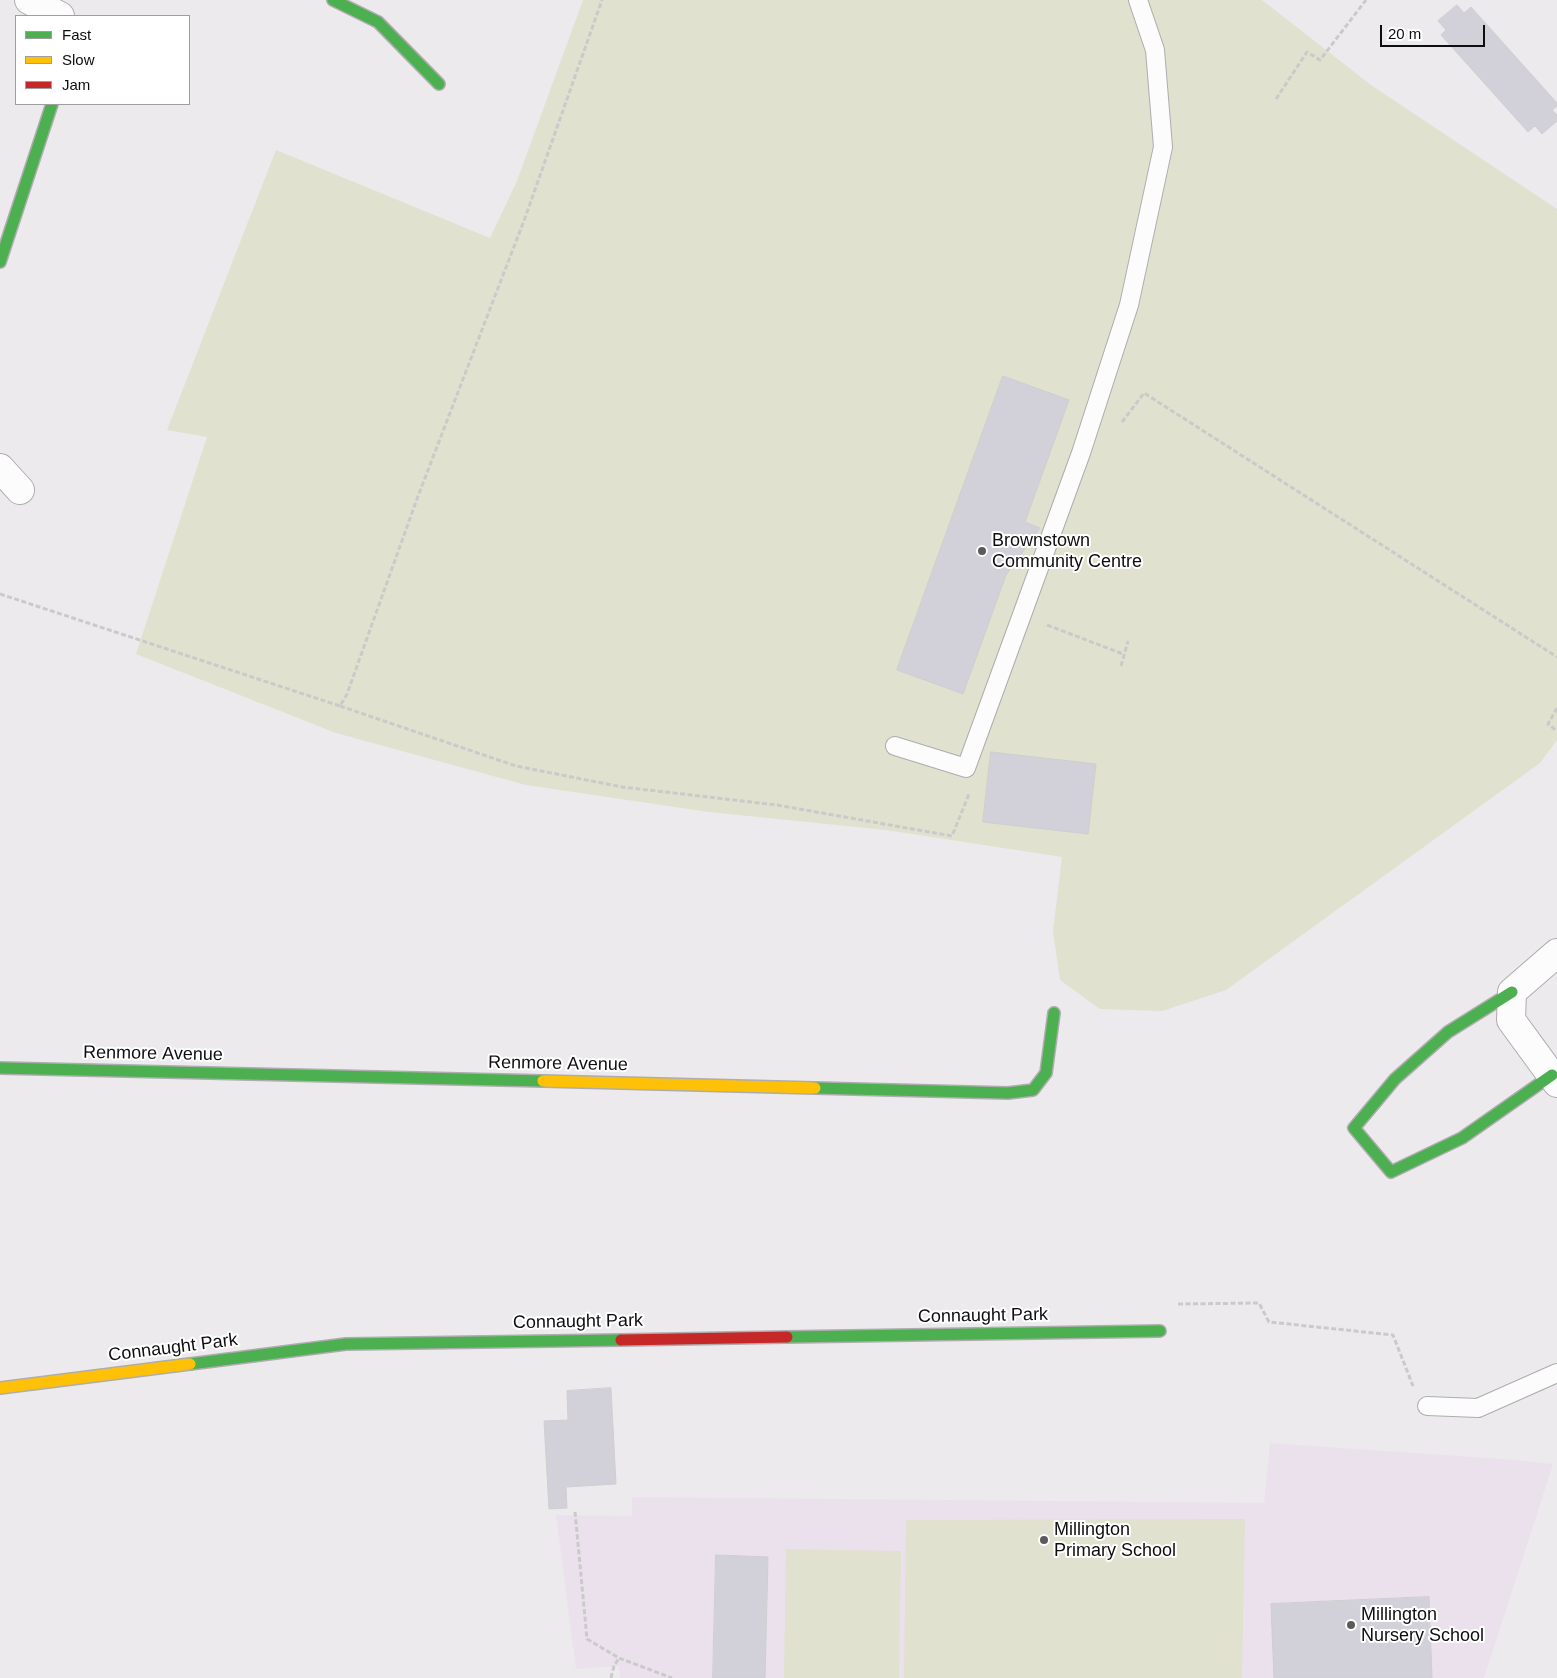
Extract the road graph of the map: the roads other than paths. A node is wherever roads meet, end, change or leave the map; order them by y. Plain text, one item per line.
1 (30, 0) edge
2 (74, 0) edge
3 (333, 0) edge
4 (1138, 0) edge
5 (58, 15) edge
6 (61, 15) edge
7 (439, 84) dead end
8 (52, 105) edge
9 (0, 262) edge
10 (0, 468) edge
11 (20, 490) dead end
12 (895, 746) dead end
13 (1557, 953) edge
14 (1512, 992) junction
15 (1054, 1013) dead end
16 (0, 1068) edge
17 (1554, 1079) edge
18 (1160, 1331) road end
19 (1557, 1372) edge
20 (0, 1388) edge
21 (1427, 1406) dead end

1 - 5 street
2 - 6 street
3 - 7 street
4 - 12 lane
8 - 9 street
10 - 11 street
13 - 14 street
14 - 17 street
14 - 17 street
15 - 16 street, Renmore Avenue
18 - 20 street, Connaught Park
19 - 21 lane

